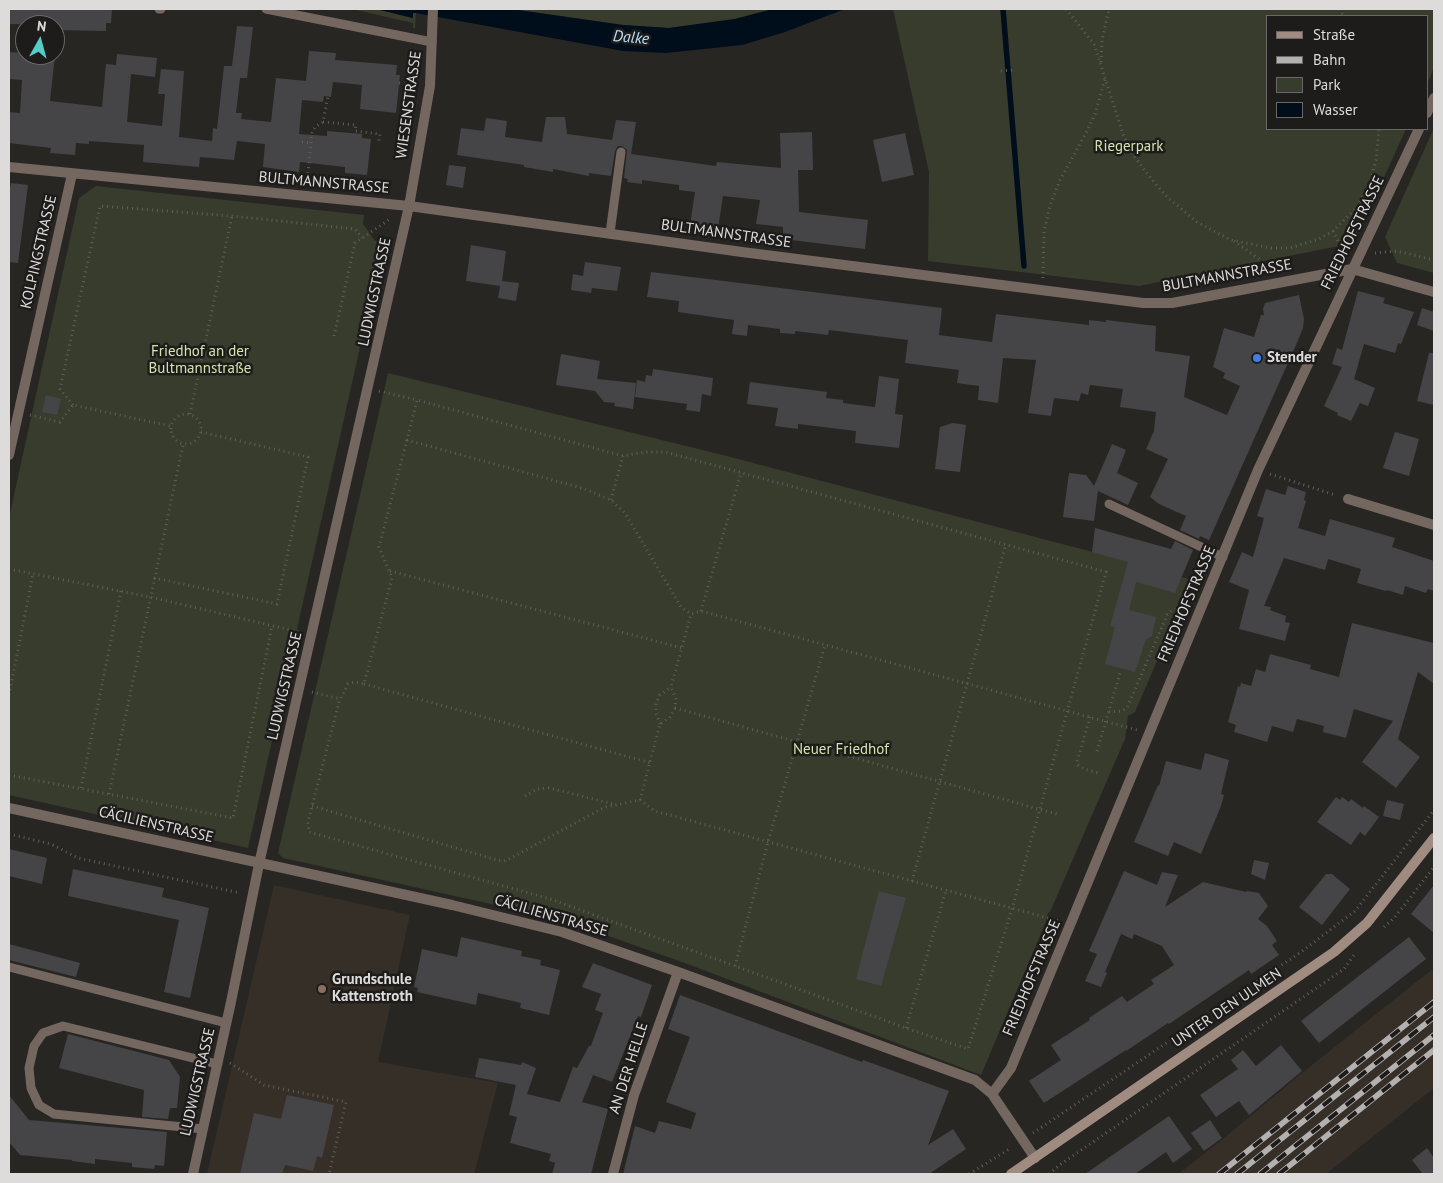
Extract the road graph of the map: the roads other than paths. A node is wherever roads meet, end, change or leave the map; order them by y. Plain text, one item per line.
1 (266, 9) edge
2 (433, 14) edge
3 (432, 42) junction
4 (1434, 98) edge
5 (1428, 112) edge
6 (1420, 130) edge
7 (621, 152) dead end
8 (9, 167) edge
9 (72, 174) junction
10 (409, 206) junction
11 (610, 233) junction
12 (1352, 269) junction
13 (1434, 292) edge
14 (9, 455) edge
15 (1348, 499) road end
16 (1109, 504) dead end
17 (1434, 525) edge
18 (1223, 556) junction
19 (9, 808) edge
20 (1434, 838) edge
21 (260, 864) junction
22 (9, 967) edge
23 (678, 972) junction
24 (226, 1023) junction
25 (218, 1060) junction
26 (992, 1094) junction
27 (203, 1129) junction
28 (1035, 1158) junction
29 (193, 1174) edge
30 (613, 1174) edge
31 (1011, 1174) edge

1 - 3 lane
2 - 3 street, WIESENSTRASSE
3 - 10 street, WIESENSTRASSE
4 - 5 street
6 - 12 street, FRIEDHOFSTRASSE
7 - 11 lane
8 - 9 street, BULTMANNSTRASSE
9 - 10 street, BULTMANNSTRASSE
9 - 14 street, KOLPINGSTRASSE
10 - 11 street, BULTMANNSTRASSE
10 - 21 street, LUDWIGSTRASSE
11 - 12 street, BULTMANNSTRASSE
12 - 13 street, BULTMANNSTRASSE
12 - 18 street, FRIEDHOFSTRASSE
15 - 17 street
16 - 18 lane
18 - 26 street, FRIEDHOFSTRASSE
19 - 21 street, CÄCILIENSTRASSE
20 - 28 main road, UNTER DEN ULMEN
21 - 23 street, CÄCILIENSTRASSE
21 - 24 street, LUDWIGSTRASSE
22 - 24 lane
23 - 26 street, CÄCILIENSTRASSE
23 - 30 street, AN DER HELLE
24 - 25 street, LUDWIGSTRASSE
25 - 27 street, LUDWIGSTRASSE
25 - 27 lane
26 - 28 street, CÄCILIENSTRASSE
27 - 29 street, LUDWIGSTRASSE
28 - 31 main road, UNTER DEN ULMEN

